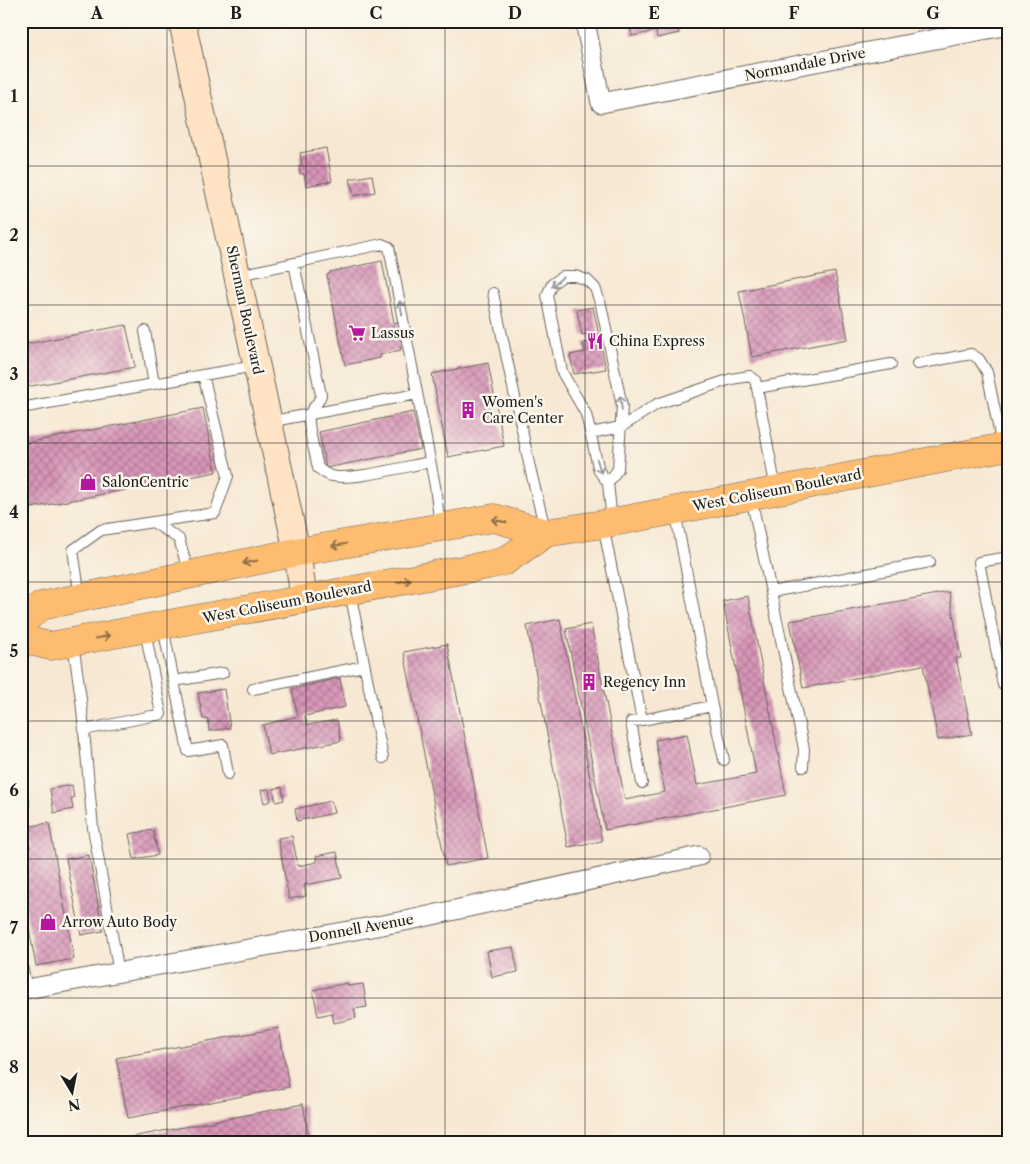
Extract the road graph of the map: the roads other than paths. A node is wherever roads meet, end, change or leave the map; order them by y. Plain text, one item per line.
1 (182, 21) edge
2 (585, 21) edge
3 (1009, 25) edge
4 (294, 263) junction
5 (238, 275) junction
6 (493, 293) dead end
7 (145, 331) dead end
8 (891, 364) dead end
9 (917, 364) dead end
10 (256, 366) junction
11 (203, 375) junction
12 (154, 384) junction
13 (757, 388) junction
14 (417, 394) junction
15 (21, 408) edge
16 (309, 414) junction
17 (268, 422) junction
18 (621, 427) junction
19 (591, 433) junction
20 (1006, 447) edge
21 (430, 462) junction
22 (608, 483) junction
23 (764, 493) junction
24 (674, 510) junction
25 (154, 522) junction
26 (608, 523) junction
27 (440, 527) junction
28 (546, 533) junction
29 (297, 552) junction
30 (1009, 557) edge
31 (930, 562) dead end
32 (190, 576) junction
33 (350, 591) junction
34 (771, 592) junction
35 (81, 598) junction
36 (304, 599) junction
37 (21, 623) edge
38 (154, 627) junction
39 (21, 639) edge
40 (73, 642) junction
41 (364, 666) junction
42 (223, 673) dead end
43 (174, 681) junction
44 (1009, 687) edge
45 (252, 688) dead end
46 (712, 706) junction
47 (642, 720) junction
48 (84, 730) junction
49 (383, 758) dead end
50 (724, 760) dead end
51 (802, 767) dead end
52 (228, 774) dead end
53 (642, 783) dead end
54 (21, 790) edge
55 (21, 807) edge
56 (699, 856) dead end
57 (21, 961) edge
58 (119, 973) junction
59 (24, 990) edge

1 - 5 main road, Sherman Boulevard
2 - 3 street, Normandale Drive
4 - 5 lane
14 -> 4 lane
4 - 16 lane
5 - 10 main road, Sherman Boulevard
6 - 28 lane
7 - 12 lane
8 - 13 lane
9 - 20 lane
10 - 11 lane
10 - 17 main road, Sherman Boulevard
11 - 12 lane
11 - 25 lane
12 - 15 lane
13 - 18 lane
13 - 23 lane
14 - 16 lane
14 - 21 lane
16 - 17 lane
16 - 21 lane
17 - 29 main road, Sherman Boulevard
18 - 19 lane
18 -> 19 lane
18 - 22 lane
19 -> 22 lane
20 - 23 highway, West Coliseum Boulevard
21 - 27 lane
22 - 26 lane
23 - 24 highway, West Coliseum Boulevard
23 - 34 lane
24 - 26 highway, West Coliseum Boulevard
24 - 46 lane
25 - 32 lane
25 - 35 lane
26 - 28 highway, West Coliseum Boulevard
26 - 47 lane
28 -> 27 highway, West Coliseum Boulevard
27 -> 29 highway, West Coliseum Boulevard
33 -> 28 highway, West Coliseum Boulevard
29 -> 32 highway, West Coliseum Boulevard
29 - 36 main road, Sherman Boulevard
30 - 44 lane
31 - 34 lane
32 - 35 highway, West Coliseum Boulevard
33 - 36 highway, West Coliseum Boulevard
33 - 41 lane
34 - 51 lane
35 - 37 highway, West Coliseum Boulevard
36 - 38 highway, West Coliseum Boulevard
40 -> 38 highway, West Coliseum Boulevard
38 - 43 lane
38 - 48 lane
39 - 40 highway, West Coliseum Boulevard
40 - 48 lane
41 - 45 lane
41 - 49 lane
42 - 43 lane
43 - 52 lane
46 - 47 lane
46 - 50 lane
47 - 53 lane
48 - 58 lane
54 - 55 lane
56 - 58 street, Donnell Avenue
57 - 59 lane
58 - 59 street, Donnell Avenue

